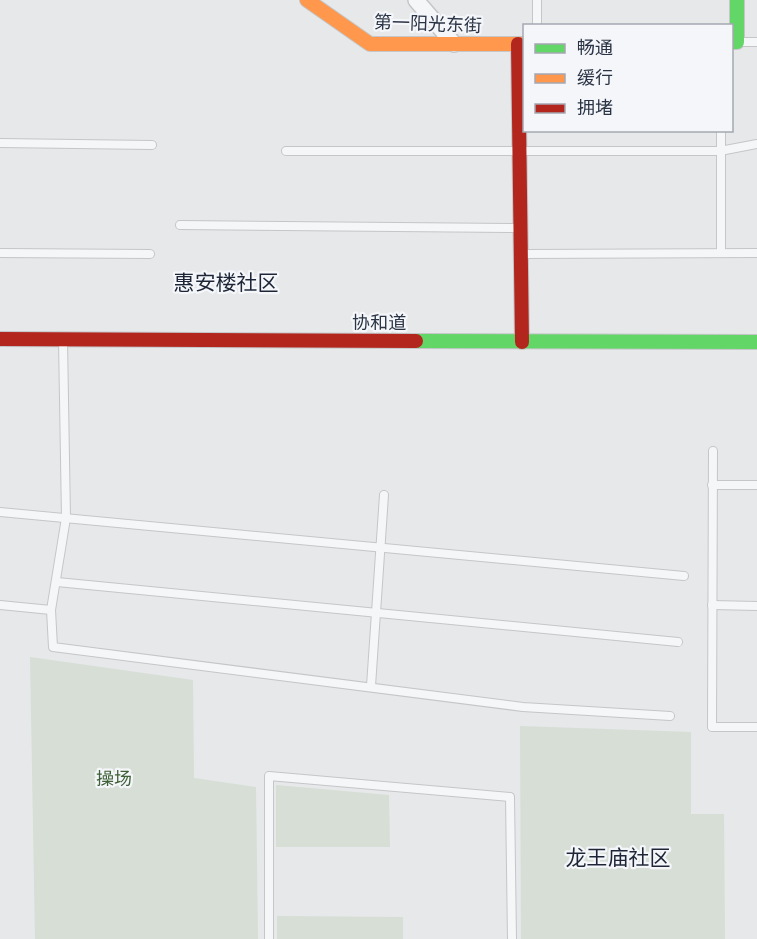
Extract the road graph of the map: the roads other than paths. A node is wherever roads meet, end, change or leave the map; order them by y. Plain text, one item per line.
1 (307, 0) edge
2 (416, 0) edge
3 (537, 0) edge
4 (737, 0) edge
5 (537, 24) edge
6 (734, 42) edge
7 (757, 42) edge
8 (454, 44) junction
9 (521, 44) edge
10 (721, 132) edge
11 (0, 143) edge
12 (757, 144) edge
13 (152, 145) dead end
14 (519, 150) junction
15 (286, 151) dead end
16 (720, 151) junction
17 (180, 225) dead end
18 (520, 228) junction
19 (0, 253) edge
20 (721, 253) junction
21 (757, 253) edge
22 (150, 254) dead end
23 (521, 254) junction
24 (0, 339) edge
25 (63, 339) junction
26 (522, 342) junction
27 (757, 342) edge
28 (713, 451) dead end
29 (712, 485) junction
30 (757, 485) edge
31 (384, 495) dead end
32 (0, 512) edge
33 (66, 518) junction
34 (381, 548) junction
35 (684, 576) dead end
36 (57, 582) junction
37 (0, 605) edge
38 (712, 605) junction
39 (757, 606) edge
40 (51, 610) junction
41 (376, 613) junction
42 (678, 642) dead end
43 (371, 686) junction
44 (670, 716) dead end
45 (757, 727) edge
46 (269, 939) edge
47 (512, 939) edge

1 - 8 street, 第一阳光东街
2 - 8 street
3 - 5 lane
4 - 6 street
6 - 7 lane
8 - 9 street, 第一阳光东街
9 - 14 street
10 - 16 lane
11 - 13 lane
12 - 16 lane
14 - 15 lane
14 - 16 lane
14 - 18 street
16 - 20 lane
17 - 18 lane
18 - 23 street
19 - 22 lane
20 - 21 lane
20 - 23 lane
23 - 26 street
24 - 25 street, 协和道
25 - 26 street, 协和道
25 - 33 lane
26 - 27 street, 协和道
28 - 29 lane
29 - 30 lane
29 - 38 lane
31 - 34 lane
32 - 33 lane
33 - 34 lane
33 - 36 lane
34 - 35 lane
34 - 41 lane
36 - 40 lane
36 - 41 lane
37 - 40 lane
38 - 39 lane
38 - 45 lane
40 - 43 lane
41 - 42 lane
41 - 43 lane
43 - 44 lane
46 - 47 lane

